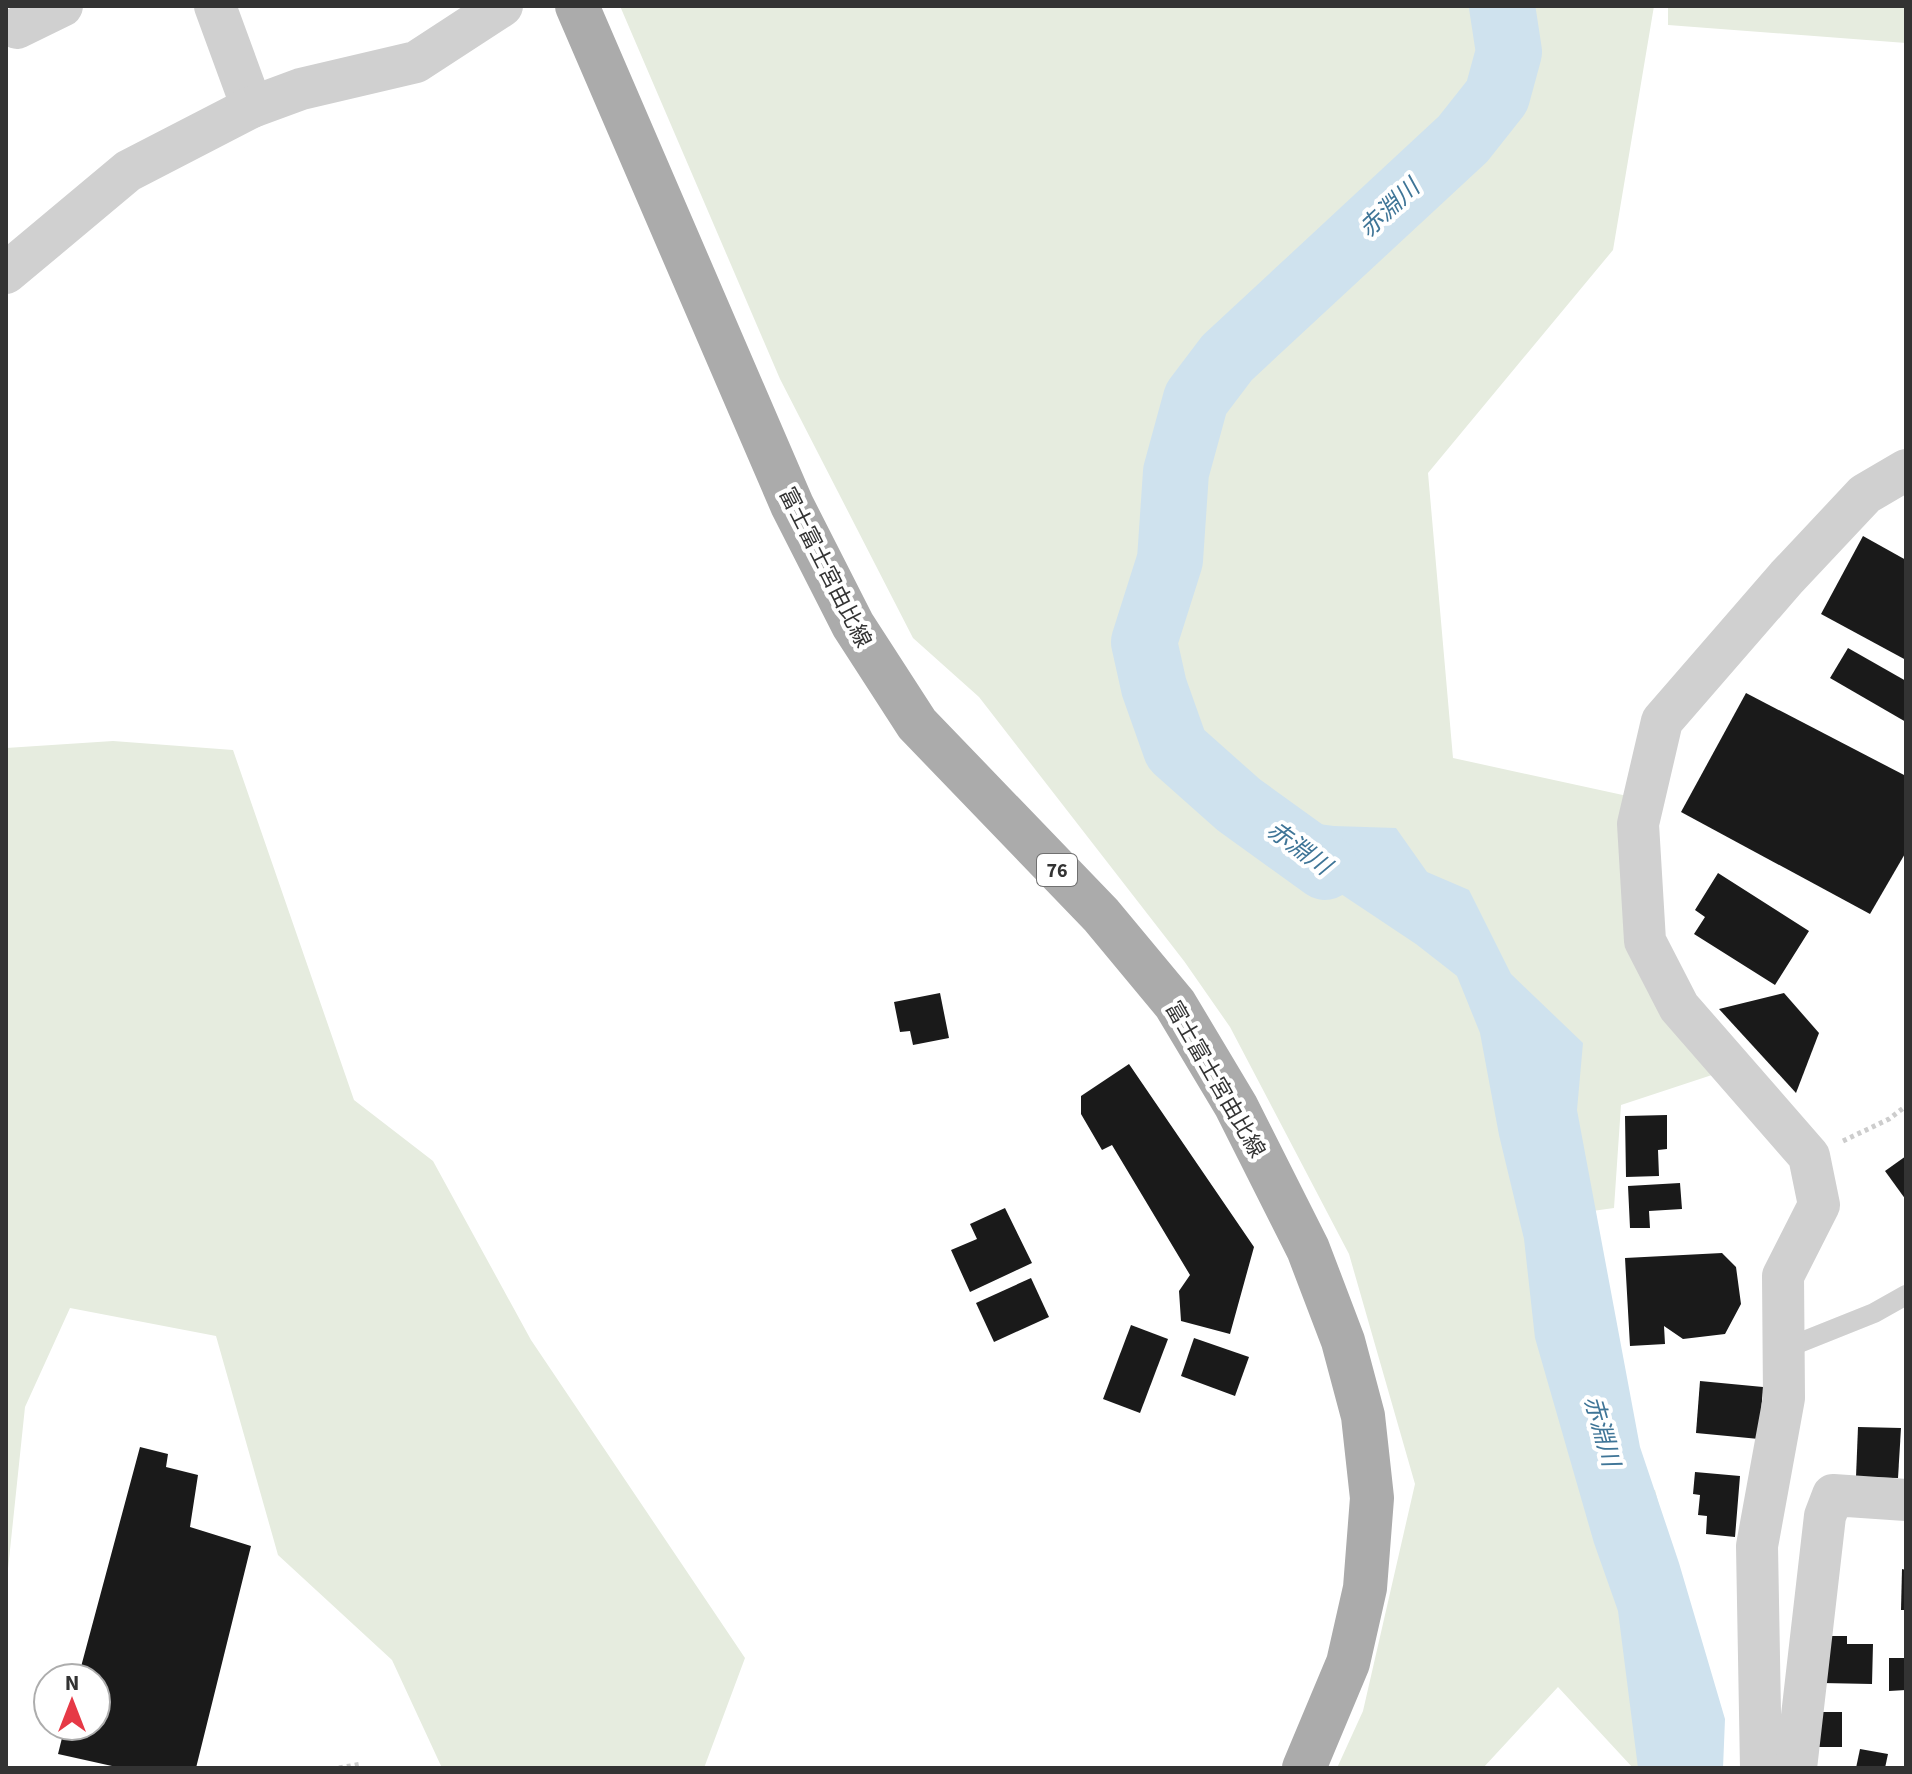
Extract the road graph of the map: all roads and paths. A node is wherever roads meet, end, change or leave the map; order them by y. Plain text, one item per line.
1 (62, 6) edge
2 (215, 6) edge
3 (502, 6) edge
4 (577, 6) edge
5 (17, 28) dead end
6 (252, 107) junction
7 (6, 273) edge
8 (1906, 470) edge
9 (1906, 1106) edge
10 (1809, 1156) junction
11 (1906, 1295) edge
12 (1784, 1349) junction
13 (1906, 1500) edge
14 (361, 1764) dead end
15 (1767, 1767) edge
16 (339, 1768) edge
17 (1304, 1768) edge

1 - 5 street
2 - 6 street
3 - 6 street
4 - 17 main road, 富士富士宮由比線 / 76
6 - 7 street
8 - 10 street
9 - 10 path
10 - 12 street
11 - 12 lane
12 - 15 street
13 - 15 street
14 - 16 path

